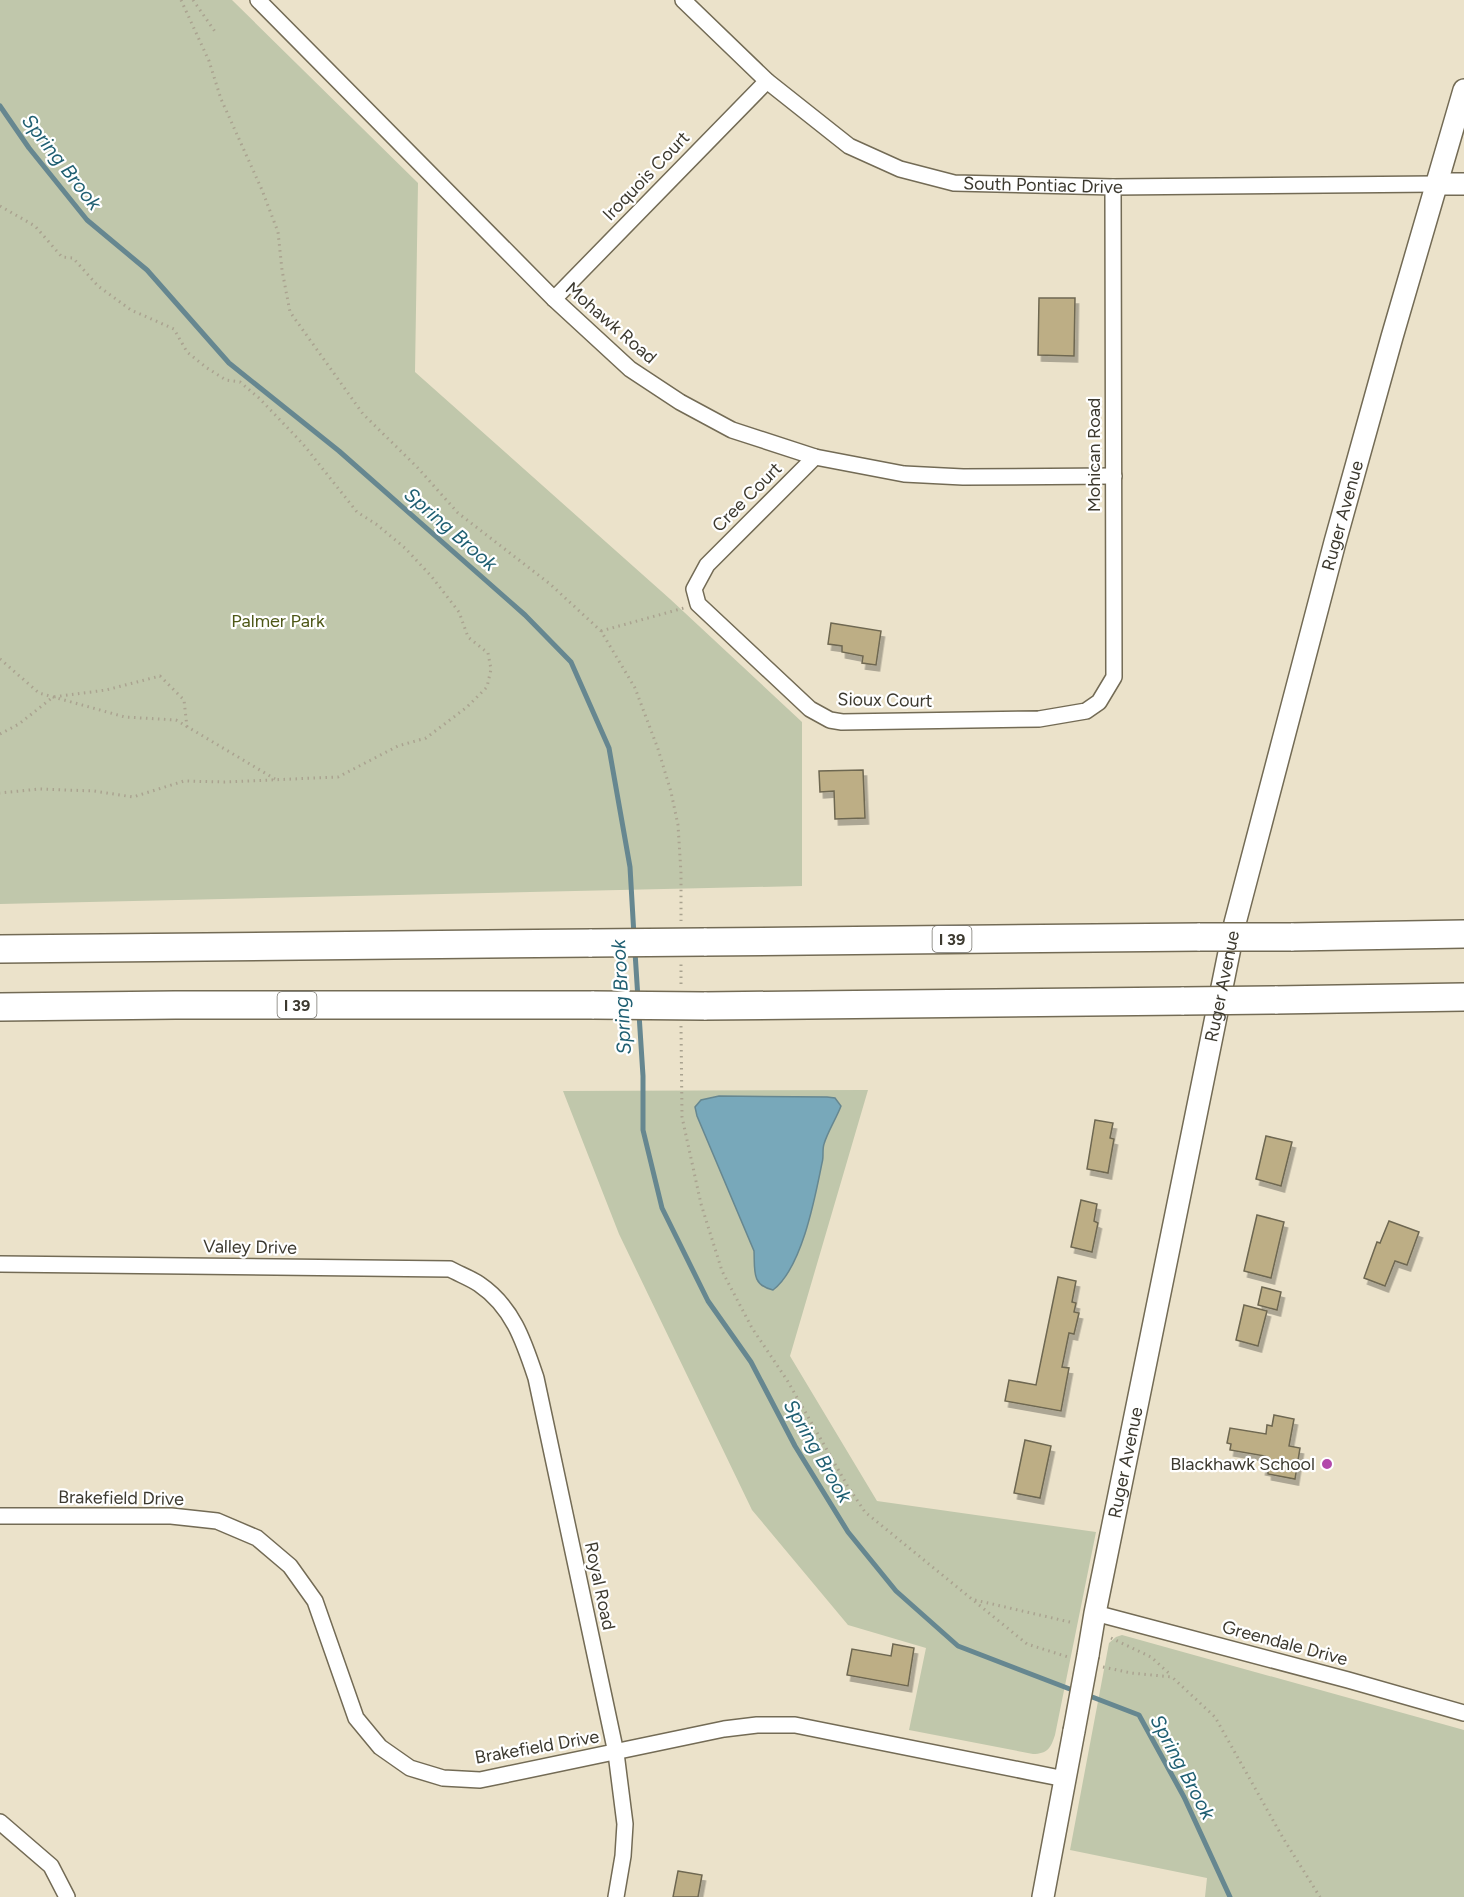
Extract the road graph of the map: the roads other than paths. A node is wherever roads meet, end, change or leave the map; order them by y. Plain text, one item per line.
1 (258, 0) edge
2 (683, 0) edge
3 (767, 81) junction
4 (1464, 90) edge
5 (1436, 184) junction
6 (1464, 184) edge
7 (1113, 187) junction
8 (554, 299) junction
9 (815, 457) junction
10 (1114, 476) junction
11 (698, 604) joint
12 (1086, 711) joint
13 (1464, 934) edge
14 (0, 950) edge
15 (1464, 997) edge
16 (0, 1007) edge
17 (0, 1264) edge
18 (492, 1295) joint
19 (0, 1516) edge
20 (1095, 1613) junction
21 (1464, 1713) edge
22 (615, 1752) junction
23 (1065, 1779) junction
24 (0, 1822) edge
25 (67, 1897) edge
26 (616, 1897) edge
27 (1042, 1897) edge

1 - 8 street, Mohawk Road
2 - 3 street, South Pontiac Drive
3 - 7 street, South Pontiac Drive
3 - 8 street, Iroquois Court
4 - 5 street, Ruger Avenue
5 - 6 street, South Pontiac Drive
5 - 7 street, South Pontiac Drive
5 - 20 street, Ruger Avenue
7 - 10 street, Mohican Road
8 - 9 street, Mohawk Road
9 - 10 street, Mohawk Road
9 - 11 street, Cree Court
10 - 12 street, Mohican Road
11 - 12 street, Sioux Court
13 - 14 highway, I 39, bridge
15 - 16 highway, I 39, bridge
17 - 18 street, Valley Drive
18 - 22 street, Royal Road
19 - 22 street, Brakefield Drive
20 - 21 street, Greendale Drive
20 - 23 street, Ruger Avenue, bridge
22 - 23 street, Brakefield Drive
22 - 26 street, Royal Road
23 - 27 street, Ruger Avenue
24 - 25 street

